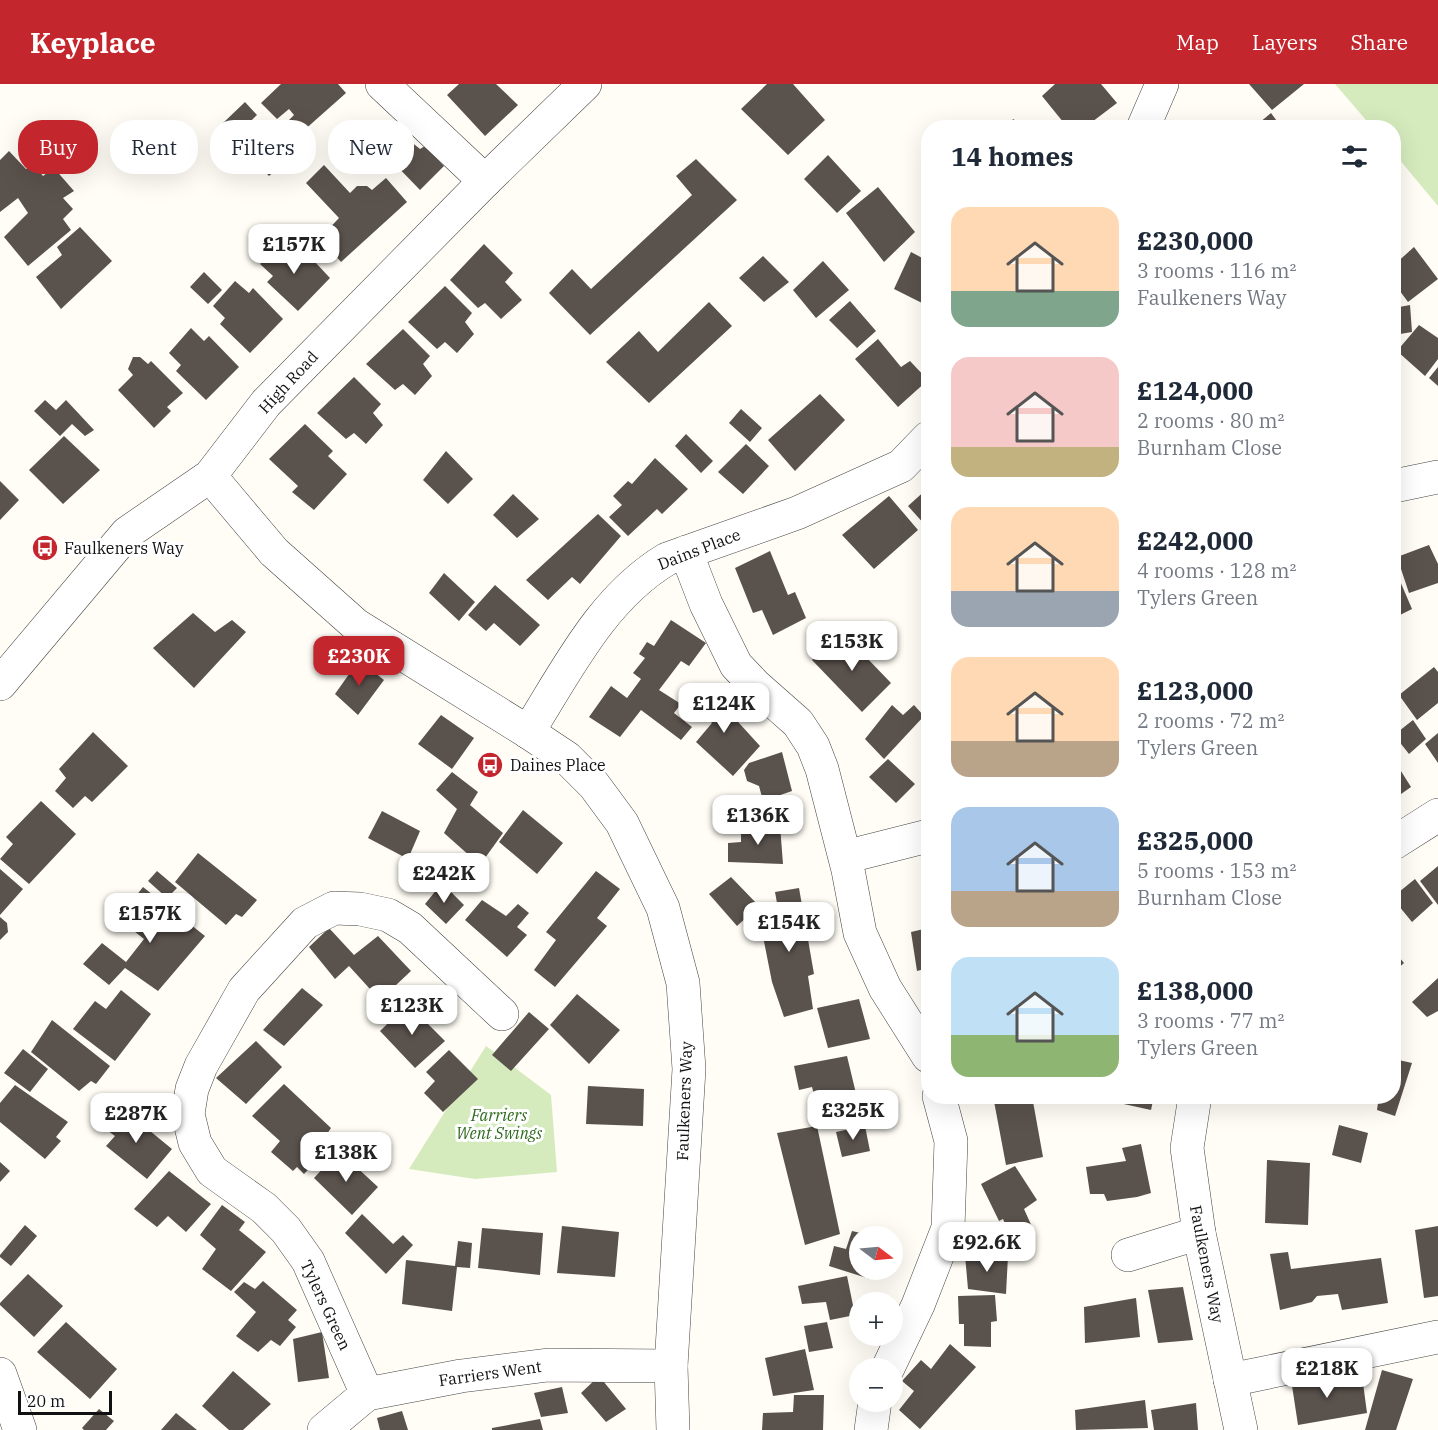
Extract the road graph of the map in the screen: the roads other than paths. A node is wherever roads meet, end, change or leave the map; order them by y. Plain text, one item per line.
1 (382, 84) edge
2 (585, 84) edge
3 (1162, 84) edge
4 (1146, 120) edge
5 (485, 181) junction
6 (921, 445) edge
7 (210, 477) junction
8 (1438, 477) edge
9 (1401, 485) edge
10 (686, 552) junction
11 (0, 684) edge
12 (528, 732) junction
13 (1438, 815) edge
14 (921, 838) edge
15 (1401, 839) edge
16 (845, 858) junction
17 (502, 1014) dead end
18 (921, 1045) edge
19 (941, 1104) edge
20 (1194, 1104) edge
21 (1199, 1233) junction
22 (1128, 1255) dead end
23 (1438, 1337) edge
24 (893, 1358) edge
25 (671, 1366) junction
26 (0, 1374) edge
27 (1230, 1380) junction
28 (367, 1394) junction
29 (873, 1412) edge
30 (20, 1430) edge
31 (324, 1430) edge
32 (673, 1430) edge
33 (871, 1430) edge
34 (1241, 1430) edge

1 - 5 street
2 - 5 street, High Road
3 - 4 street
5 - 7 street, High Road
6 - 10 street, Dains Place
7 - 11 street, High Road
7 - 12 street, Faulkeners Way
8 - 9 street
10 - 12 street, Dains Place
10 - 16 street
12 - 25 street, Faulkeners Way
13 - 15 street
14 - 16 street
16 - 18 street
17 - 28 street, Tylers Green
19 - 24 street
20 - 21 street, Faulkeners Way
21 - 22 street
21 - 27 street, Faulkeners Way
23 - 27 street
25 - 28 street, Farriers Went
25 - 32 street, Faulkeners Way
26 - 30 street
27 - 34 street, Faulkeners Way
28 - 31 street, Farriers Went
29 - 33 street

